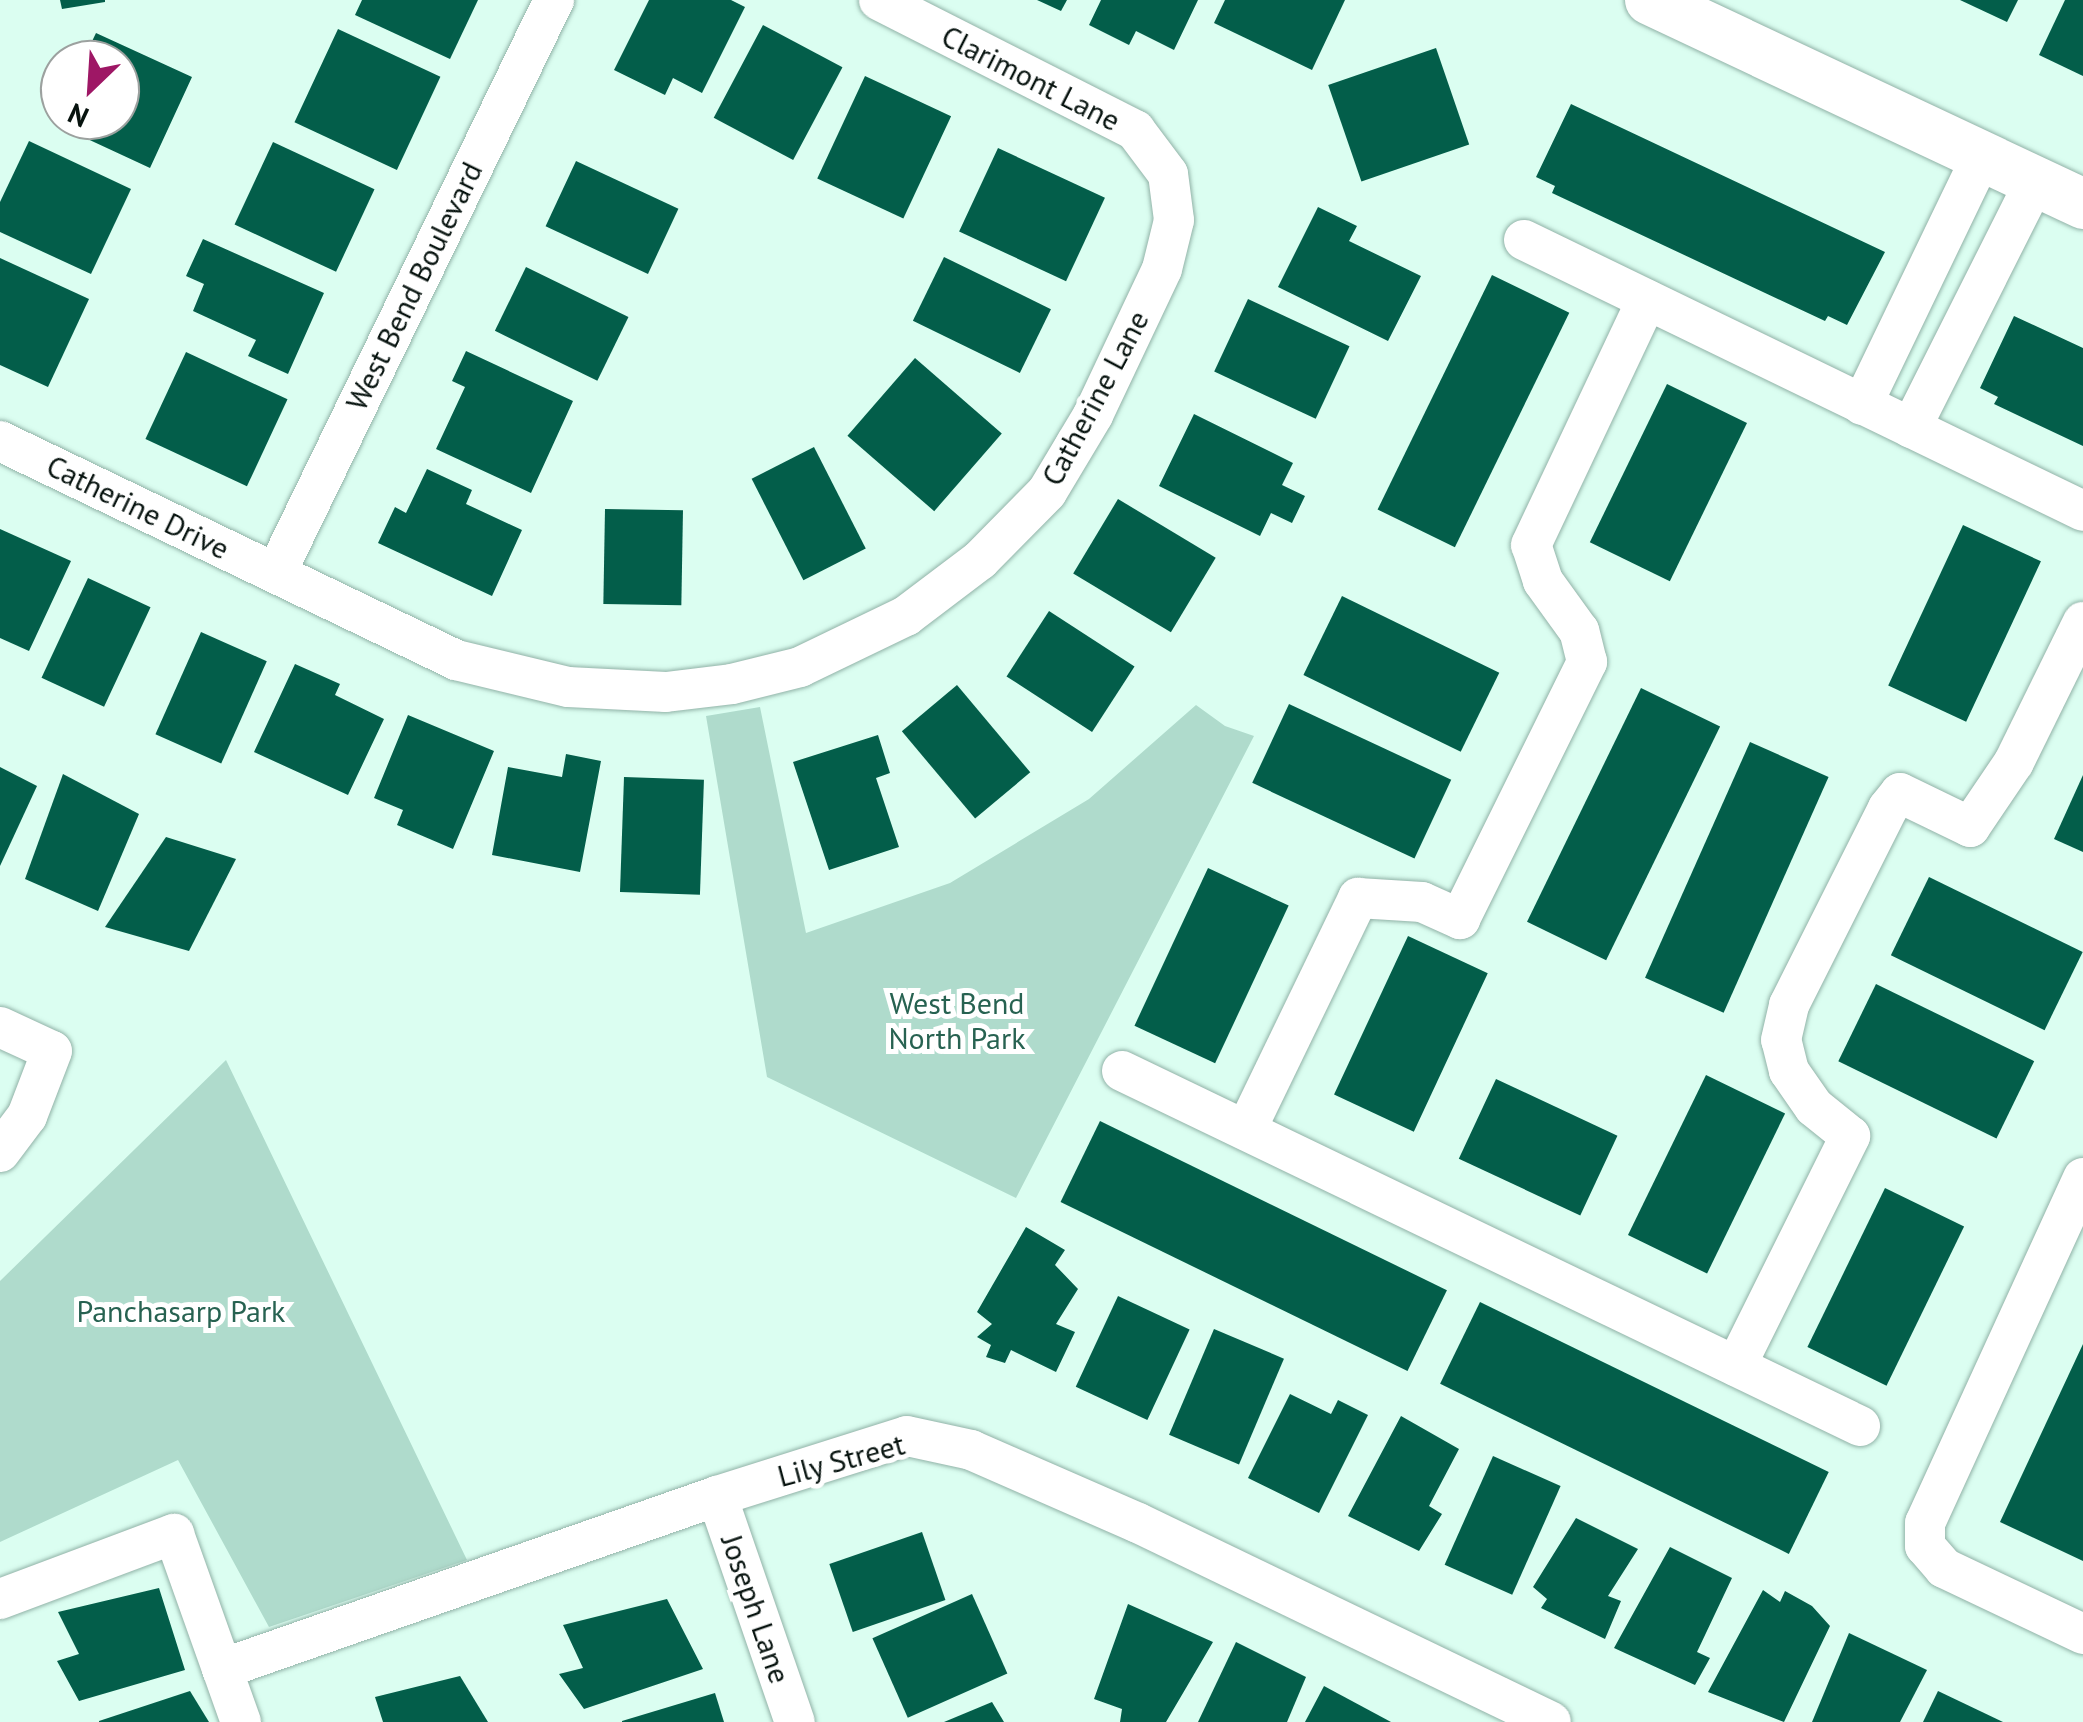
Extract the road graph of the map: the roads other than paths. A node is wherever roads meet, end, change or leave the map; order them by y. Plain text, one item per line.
1 (554, 0) edge
2 (880, 0) edge
3 (1650, 0) edge
4 (1982, 156) junction
5 (1168, 174) joint
6 (2035, 181) junction
7 (2083, 204) edge
8 (1524, 240) dead end
9 (1647, 300) junction
10 (1862, 405) junction
11 (1911, 428) junction
12 (0, 440) edge
13 (2083, 511) edge
14 (276, 573) junction
15 (2083, 622) edge
16 (0, 1027) edge
17 (1122, 1071) dead end
18 (1246, 1130) junction
19 (0, 1152) edge
20 (2083, 1178) edge
21 (1736, 1366) junction
22 (1860, 1426) dead end
23 (717, 1496) junction
24 (0, 1599) edge
25 (2083, 1634) edge
26 (222, 1669) junction
27 (240, 1722) edge
28 (794, 1722) edge
29 (1551, 1722) edge

1 - 14 street, West Bend Boulevard
2 - 5 street, Clarimont Lane
3 - 4 street
4 - 6 street
4 - 10 street
5 - 14 street, Catherine Lane
6 - 7 street
6 - 11 street
8 - 9 street
9 - 10 street
9 - 18 street
10 - 11 street
11 - 13 street
12 - 14 street, Catherine Drive
15 - 21 street
16 - 19 street
17 - 18 street
18 - 21 street
20 - 25 street
21 - 22 street
23 - 26 street, Lily Street
23 - 28 street, Joseph Lane
23 - 29 street, Lily Street
24 - 26 street
26 - 27 street

